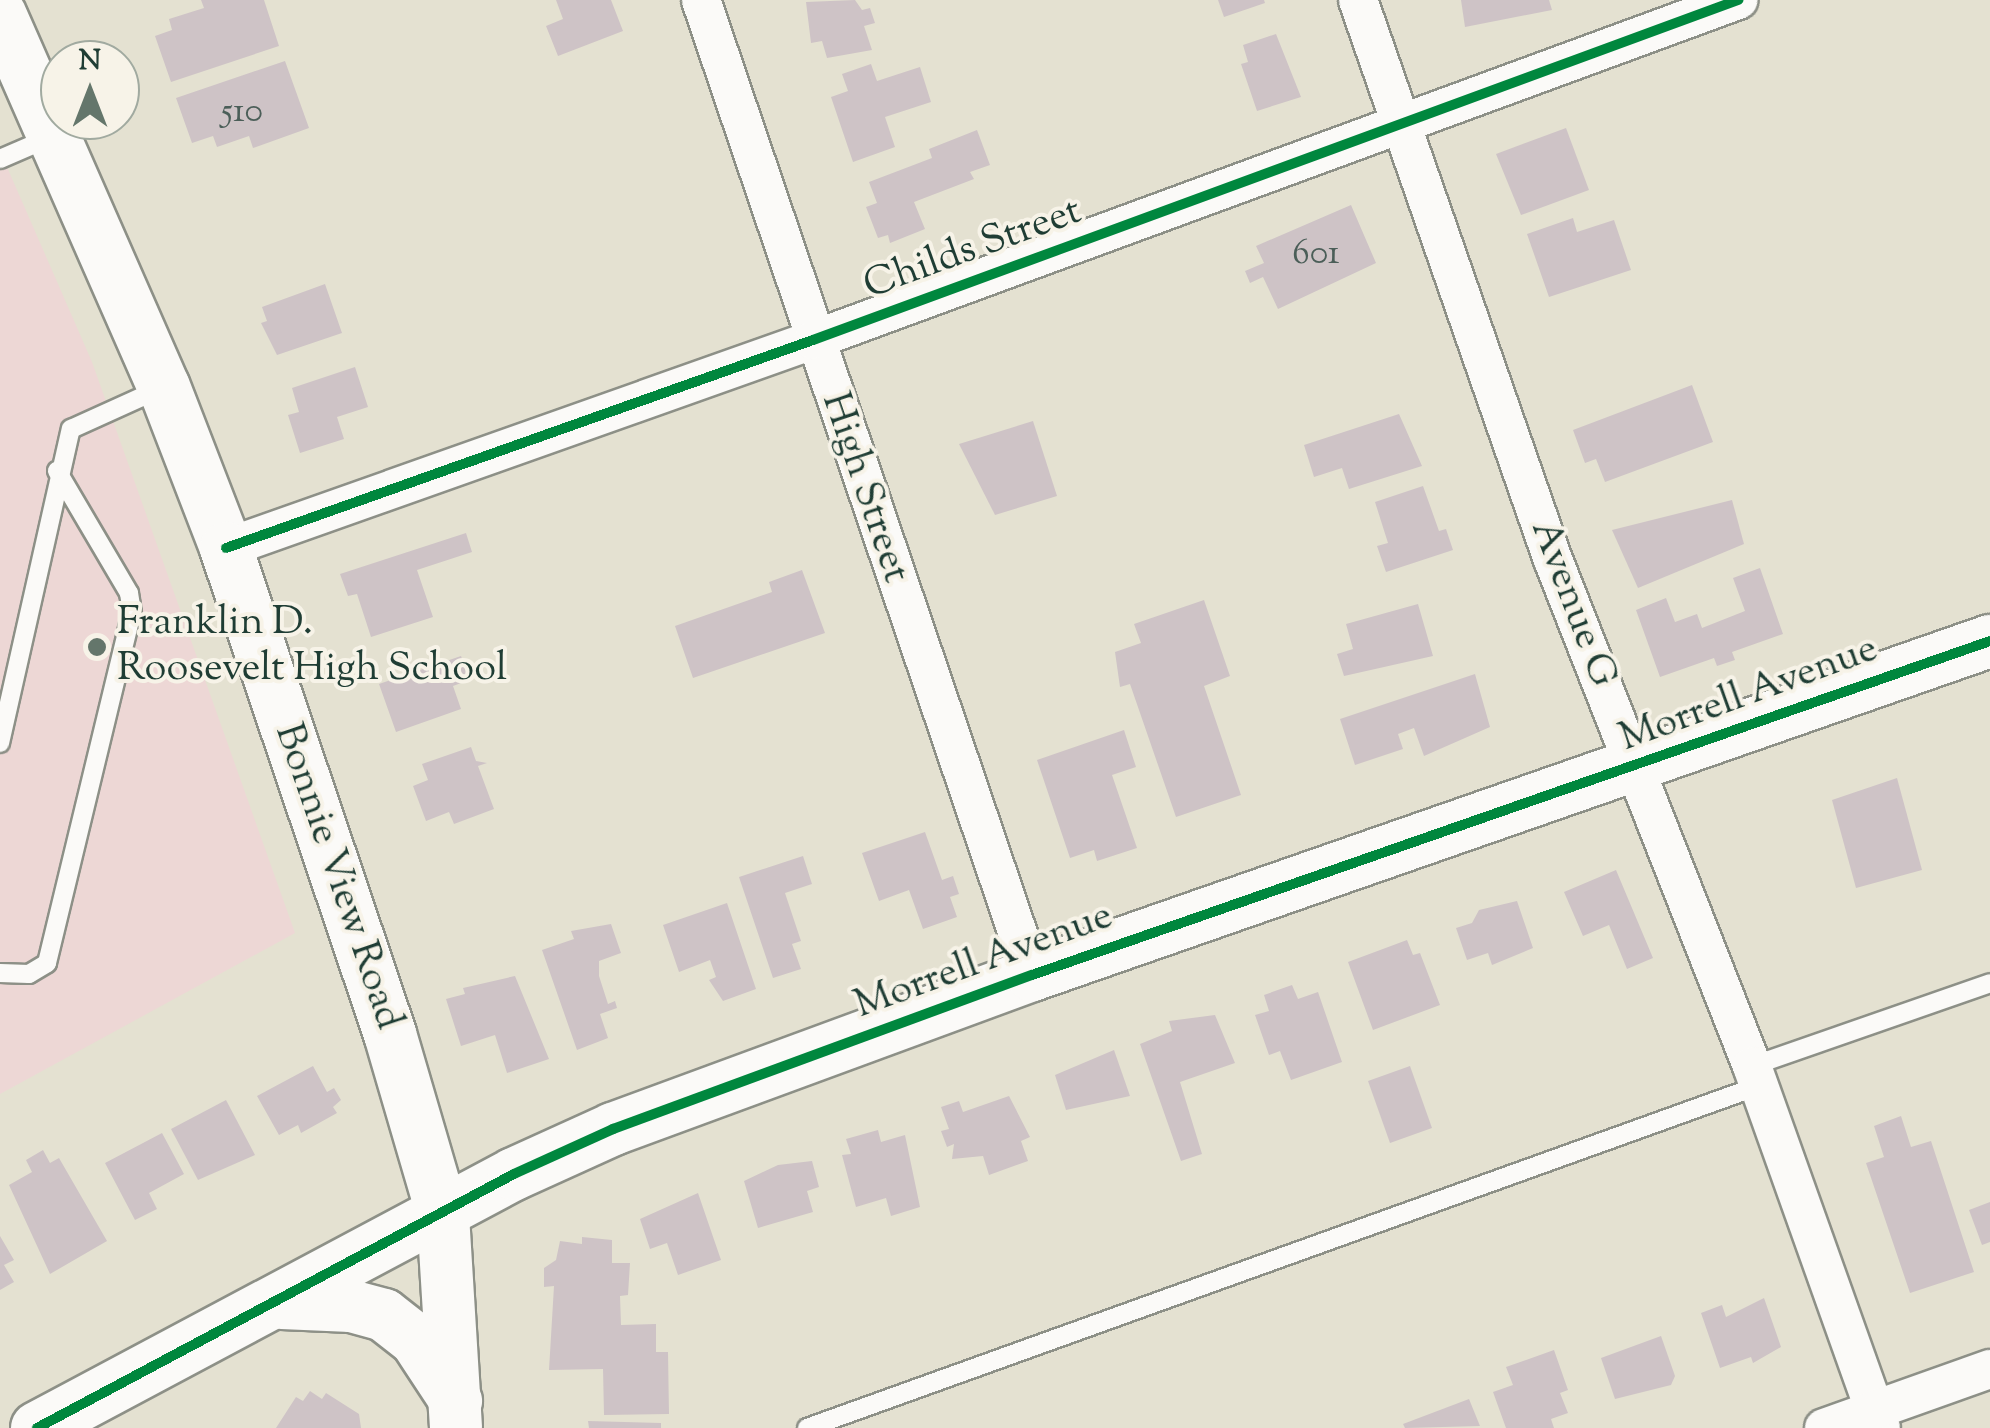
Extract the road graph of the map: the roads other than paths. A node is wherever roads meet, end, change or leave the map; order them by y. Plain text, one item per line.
1 (701, 0) edge
2 (1358, 0) edge
3 (1738, 0) edge
4 (0, 14) edge
5 (40, 100) edge
6 (1400, 126) junction
7 (44, 140) edge
8 (58, 140) edge
9 (0, 158) edge
10 (813, 340) junction
11 (164, 387) junction
12 (58, 471) junction
13 (226, 548) junction
14 (1990, 641) edge
15 (0, 743) edge
16 (1636, 768) junction
17 (0, 972) edge
18 (1032, 975) junction
19 (1990, 983) edge
20 (1755, 1076) junction
21 (442, 1215) junction
22 (280, 1303) junction
23 (1990, 1369) edge
24 (456, 1415) edge
25 (1878, 1419) edge
26 (36, 1428) edge
27 (807, 1428) edge
28 (1824, 1428) edge

1 - 10 street, High Street
2 - 6 street, Avenue G
3 - 6 street, Childs Street
4 - 5 street, Bonnie View Road
6 - 10 street, Childs Street
6 - 16 street, Avenue G
7 - 9 lane
8 - 11 street, Bonnie View Road
10 - 13 street, Childs Street
10 - 18 street, High Street
11 - 12 lane
11 - 13 street, Bonnie View Road
12 - 15 lane
12 - 17 lane
13 - 21 street, Bonnie View Road
14 - 16 street, Morrell Avenue
16 - 18 street, Morrell Avenue
16 - 20 street, Avenue G
18 - 21 street, Morrell Avenue
19 - 20 lane
20 - 25 street, Avenue G
20 - 27 lane
21 - 22 street, Morrell Avenue
21 - 24 street, Bonnie View Road
22 - 24 street
22 - 26 street, Morrell Avenue
23 - 25 street
25 - 28 street

